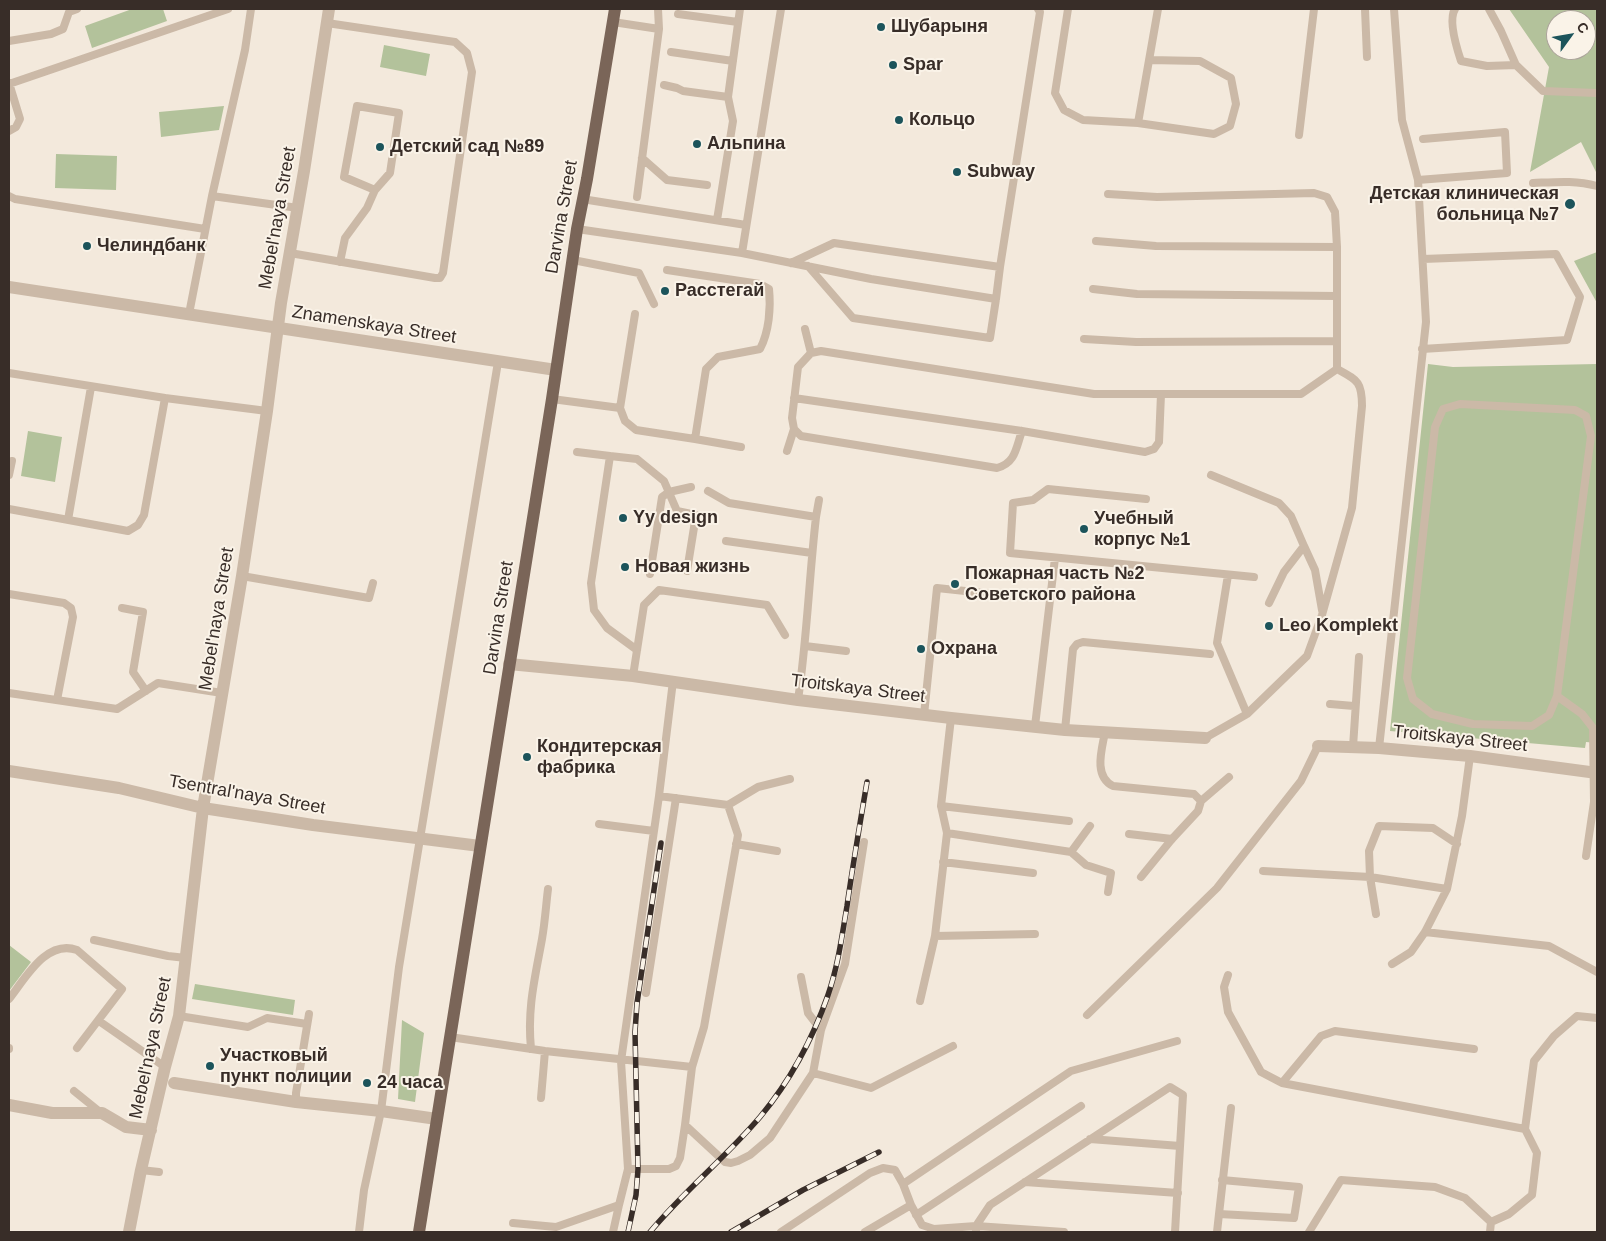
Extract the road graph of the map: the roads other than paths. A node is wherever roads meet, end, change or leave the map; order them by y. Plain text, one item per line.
1 (77, 9) edge
2 (228, 9) edge
3 (251, 9) edge
4 (329, 9) edge
5 (616, 9) edge
6 (658, 9) edge
7 (740, 9) edge
8 (781, 9) edge
9 (1038, 9) edge
10 (1068, 9) edge
11 (1158, 9) edge
12 (1314, 9) edge
13 (1365, 9) edge
14 (1394, 9) edge
15 (1455, 9) edge
16 (1489, 9) edge
17 (68, 10) edge
18 (678, 14) dead end
19 (613, 22) junction
20 (738, 22) junction
21 (327, 23) junction
22 (659, 29) junction
23 (9, 41) edge
24 (671, 52) dead end
25 (1367, 56) dead end
26 (1149, 60) junction
27 (733, 61) junction
28 (1516, 65) junction
29 (9, 83) edge
30 (664, 85) dead end
31 (1597, 93) edge
32 (728, 97) junction
33 (1138, 123) junction
34 (9, 131) edge
35 (1299, 135) dead end
36 (1423, 139) dead end
37 (642, 158) junction
38 (1418, 180) junction
39 (1533, 184) dead end
40 (708, 186) dead end
41 (1597, 186) edge
42 (375, 190) junction
43 (1108, 194) dead end
44 (9, 196) edge
45 (212, 196) junction
46 (637, 197) dead end
47 (582, 199) junction
48 (298, 208) junction
49 (717, 220) junction
50 (746, 225) junction
51 (205, 229) junction
52 (577, 229) junction
53 (1096, 241) dead end
54 (1337, 247) junction
55 (290, 253) junction
56 (742, 253) junction
57 (1423, 259) junction
58 (573, 260) junction
59 (340, 262) junction
60 (791, 263) junction
61 (808, 266) junction
62 (1000, 267) junction
63 (668, 270) dead end
64 (9, 288) edge
65 (1092, 289) dead end
66 (1337, 296) junction
67 (996, 299) junction
68 (654, 304) dead end
69 (189, 314) junction
70 (635, 314) dead end
71 (278, 328) junction
72 (805, 329) dead end
73 (1084, 339) dead end
74 (1337, 341) junction
75 (1422, 349) junction
76 (811, 353) junction
77 (498, 362) junction
78 (1337, 369) junction
79 (556, 370) junction
80 (9, 373) edge
81 (91, 387) junction
82 (1161, 394) junction
83 (165, 398) junction
84 (794, 398) junction
85 (552, 399) junction
86 (620, 408) junction
87 (267, 411) junction
88 (794, 429) junction
89 (1022, 431) junction
90 (694, 439) junction
91 (741, 447) dead end
92 (787, 451) dead end
93 (577, 452) dead end
94 (610, 456) junction
95 (12, 461) dead end
96 (9, 474) edge
97 (1211, 475) dead end
98 (691, 487) dead end
99 (669, 492) junction
100 (708, 492) dead end
101 (1146, 499) dead end
102 (819, 500) dead end
103 (9, 509) edge
104 (816, 517) junction
105 (68, 520) junction
106 (726, 541) dead end
107 (1304, 546) junction
108 (812, 553) junction
109 (1055, 558) junction
110 (687, 571) dead end
111 (650, 574) dead end
112 (1228, 575) junction
113 (242, 576) junction
114 (1254, 577) dead end
115 (373, 583) dead end
116 (9, 594) edge
117 (1012, 596) dead end
118 (1269, 603) dead end
119 (122, 608) dead end
120 (1322, 615) junction
121 (785, 635) dead end
122 (806, 646) junction
123 (636, 650) junction
124 (846, 651) dead end
125 (1210, 654) dead end
126 (1359, 657) dead end
127 (509, 664) junction
128 (633, 676) junction
129 (674, 681) junction
130 (146, 691) junction
131 (9, 693) edge
132 (222, 693) junction
133 (1557, 696) junction
134 (58, 700) junction
135 (798, 700) junction
136 (1330, 704) dead end
137 (1354, 706) junction
138 (1247, 714) junction
139 (924, 715) junction
140 (951, 718) junction
141 (1035, 726) junction
142 (1065, 730) junction
143 (1105, 732) junction
144 (1205, 738) joint
145 (1318, 746) joint
146 (1353, 747) junction
147 (1379, 748) junction
148 (1470, 756) junction
149 (9, 771) edge
150 (1596, 773) edge
151 (1228, 778) dead end
152 (790, 779) dead end
153 (659, 796) junction
154 (676, 798) junction
155 (1201, 801) junction
156 (728, 805) junction
157 (941, 806) junction
158 (203, 808) junction
159 (1069, 821) dead end
160 (599, 824) dead end
161 (1090, 826) dead end
162 (654, 831) junction
163 (947, 833) junction
164 (1129, 834) dead end
165 (421, 837) junction
166 (1172, 839) junction
167 (864, 842) dead end
168 (736, 844) junction
169 (1457, 844) junction
170 (480, 846) junction
171 (778, 851) dead end
172 (1071, 852) junction
173 (1586, 856) dead end
174 (943, 862) junction
175 (1263, 871) dead end
176 (1033, 873) dead end
177 (1141, 877) dead end
178 (1370, 878) junction
179 (548, 889) dead end
180 (1447, 889) junction
181 (1108, 892) dead end
182 (1376, 914) dead end
183 (1425, 932) junction
184 (1035, 934) dead end
185 (934, 936) junction
186 (94, 940) dead end
187 (186, 958) junction
188 (1392, 964) dead end
189 (1597, 972) edge
190 (1228, 975) dead end
191 (801, 977) dead end
192 (646, 992) dead end
193 (9, 999) edge
194 (920, 1001) dead end
195 (309, 1014) dead end
196 (1087, 1015) dead end
197 (179, 1016) junction
198 (1597, 1018) edge
199 (99, 1021) junction
200 (307, 1024) junction
201 (821, 1030) junction
202 (450, 1037) junction
203 (1177, 1041) dead end
204 (953, 1046) dead end
205 (77, 1048) dead end
206 (531, 1049) junction
207 (1474, 1049) dead end
208 (545, 1051) junction
209 (621, 1060) junction
210 (165, 1067) junction
211 (692, 1067) junction
212 (813, 1072) junction
213 (1282, 1082) junction
214 (174, 1083) dead end
215 (74, 1091) dead end
216 (541, 1098) dead end
217 (296, 1102) junction
218 (9, 1104) edge
219 (1081, 1106) dead end
220 (1231, 1108) dead end
221 (381, 1110) junction
222 (102, 1114) junction
223 (437, 1119) junction
224 (684, 1125) junction
225 (1525, 1128) junction
226 (151, 1130) junction
227 (1090, 1139) junction
228 (1180, 1146) junction
229 (628, 1169) junction
230 (141, 1170) junction
231 (159, 1172) dead end
232 (1222, 1180) junction
233 (1025, 1182) junction
234 (903, 1184) junction
235 (1178, 1193) junction
236 (619, 1205) junction
237 (910, 1205) junction
238 (1218, 1214) junction
239 (916, 1215) junction
240 (1491, 1222) junction
241 (513, 1223) dead end
242 (922, 1229) edge
243 (976, 1229) edge
244 (129, 1232) edge
245 (359, 1232) edge
246 (419, 1232) edge
247 (613, 1232) edge
248 (781, 1232) edge
249 (865, 1232) edge
250 (1064, 1232) edge
251 (1175, 1232) edge
252 (1217, 1232) edge
253 (1309, 1232) edge
254 (1490, 1232) edge

1 - 17 lane
2 - 29 lane
3 - 45 lane
4 - 21 street, Mebel'naya Street
5 - 19 main road, Darvina Street
6 - 22 lane
7 - 20 lane
8 - 50 lane
9 - 62 lane
10 - 33 lane
11 - 26 lane
12 - 35 lane
13 - 25 lane
14 - 38 lane
15 - 28 lane
16 - 28 lane
17 - 23 lane
18 - 20 lane
19 - 22 lane
19 - 47 main road, Darvina Street
20 - 27 lane
21 - 48 street, Mebel'naya Street
21 - 59 lane
22 - 37 lane
24 - 27 lane
26 - 33 lane
26 - 33 lane
27 - 32 lane
28 - 31 lane
29 - 34 lane
30 - 32 lane
32 - 49 lane
36 - 38 lane
37 - 40 lane
37 - 46 lane
38 - 57 lane
39 - 41 lane
42 - 42 lane
42 - 59 lane
43 - 54 lane
44 - 51 lane
45 - 48 lane
45 - 51 lane
47 - 49 lane
47 - 52 main road, Darvina Street
48 - 55 street, Mebel'naya Street
49 - 50 lane
50 - 56 lane
51 - 69 lane
52 - 56 lane
52 - 58 main road, Darvina Street
53 - 54 lane
54 - 66 lane
55 - 59 lane
55 - 71 street, Mebel'naya Street
56 - 60 lane
57 - 75 lane
57 - 75 lane
58 - 68 lane
58 - 79 main road, Darvina Street
60 - 61 lane
60 - 62 lane
61 - 67 lane
61 - 67 lane
62 - 67 lane
63 - 90 lane
64 - 69 street, Znamenskaya Street
65 - 66 lane
66 - 74 lane
69 - 71 street, Znamenskaya Street
70 - 86 lane
71 - 77 street, Znamenskaya Street
71 - 87 street, Mebel'naya Street
72 - 76 lane
73 - 74 lane
74 - 78 lane
75 - 147 lane
76 - 82 lane
76 - 84 lane
77 - 79 street, Znamenskaya Street
77 - 165 lane
78 - 82 lane
78 - 120 lane
79 - 85 main road, Darvina Street
80 - 81 lane
81 - 83 lane
81 - 105 lane
82 - 89 lane
83 - 87 lane
83 - 105 lane
84 - 88 lane
84 - 89 lane
85 - 86 lane
85 - 127 main road, Darvina Street
86 - 90 lane
87 - 113 street, Mebel'naya Street
88 - 89 lane
88 - 92 lane
90 - 91 lane
93 - 94 lane
94 - 99 lane
94 - 123 lane
95 - 96 lane
97 - 107 lane
98 - 99 lane
99 - 110 lane
99 - 111 lane
100 - 104 lane
101 - 109 lane
102 - 104 lane
103 - 105 lane
104 - 108 lane
106 - 108 lane
107 - 118 lane
107 - 120 lane
108 - 122 lane
109 - 112 lane
109 - 141 lane
112 - 114 lane
112 - 138 lane
113 - 115 lane
113 - 132 street, Mebel'naya Street
116 - 134 lane
117 - 139 lane
119 - 130 lane
120 - 138 lane
121 - 123 lane
122 - 124 lane
122 - 135 lane
123 - 128 lane
125 - 142 lane
126 - 137 lane
127 - 128 street, Troitskaya Street
127 - 170 main road, Darvina Street
128 - 129 street, Troitskaya Street
129 - 135 street, Troitskaya Street
129 - 153 lane
130 - 132 lane
130 - 134 lane
131 - 134 lane
132 - 158 street, Mebel'naya Street
133 - 133 lane
133 - 150 lane
135 - 139 street, Troitskaya Street
136 - 137 lane
137 - 146 lane
138 - 144 lane
139 - 140 street, Troitskaya Street
140 - 141 street, Troitskaya Street
140 - 157 lane
141 - 142 street, Troitskaya Street
142 - 143 street, Troitskaya Street
143 - 144 street, Troitskaya Street
143 - 155 lane
145 - 146 street, Troitskaya Street
145 - 196 lane
146 - 147 street, Troitskaya Street
147 - 148 street, Troitskaya Street
148 - 150 street, Troitskaya Street
148 - 169 lane
149 - 158 street, Tsentral'naya Street
150 - 173 lane
151 - 155 lane
152 - 156 lane
153 - 154 lane
153 - 162 lane
154 - 156 lane
154 - 192 lane
155 - 166 lane
156 - 168 lane
157 - 159 lane
157 - 163 lane
158 - 165 street, Tsentral'naya Street
158 - 187 street, Mebel'naya Street
160 - 162 lane
161 - 172 lane
162 - 209 lane
163 - 172 lane
163 - 174 lane
164 - 166 lane
165 - 170 street, Tsentral'naya Street
165 - 221 lane
166 - 177 lane
167 - 201 lane
168 - 171 lane
168 - 211 lane
169 - 178 lane
169 - 180 lane
170 - 202 main road, Darvina Street
172 - 181 lane
174 - 176 lane
174 - 185 lane
175 - 178 lane
178 - 180 lane
178 - 182 lane
179 - 206 lane
180 - 183 lane
183 - 188 lane
183 - 189 lane
184 - 185 lane
185 - 194 lane
186 - 187 lane
187 - 197 street, Mebel'naya Street
190 - 213 lane
191 - 201 lane
193 - 199 lane
195 - 200 lane
197 - 200 lane
197 - 210 street, Mebel'naya Street
198 - 225 lane
199 - 205 lane
199 - 210 lane
200 - 217 lane
201 - 212 lane
202 - 206 lane
202 - 223 main road, Darvina Street
203 - 234 lane
204 - 212 lane
206 - 208 lane
207 - 213 lane
208 - 209 lane
208 - 216 lane
209 - 211 lane
209 - 229 lane
210 - 226 street, Mebel'naya Street
211 - 224 lane
212 - 224 lane
213 - 225 lane
214 - 217 street
215 - 222 lane
217 - 221 street
218 - 222 street
219 - 239 lane
220 - 232 lane
221 - 223 street
221 - 245 lane
222 - 226 street
223 - 246 main road, Darvina Street
224 - 229 lane
225 - 240 lane
226 - 230 street, Mebel'naya Street
227 - 228 lane
227 - 228 lane
227 - 233 lane
228 - 235 lane
229 - 236 lane
230 - 231 lane
230 - 244 street, Mebel'naya Street
232 - 238 lane
232 - 238 lane
233 - 235 lane
233 - 243 lane
234 - 237 lane
234 - 248 lane
235 - 251 lane
236 - 241 lane
236 - 247 lane
237 - 239 lane
237 - 249 lane
238 - 252 lane
239 - 242 lane
240 - 253 lane
240 - 254 lane
242 - 243 lane
243 - 250 lane

